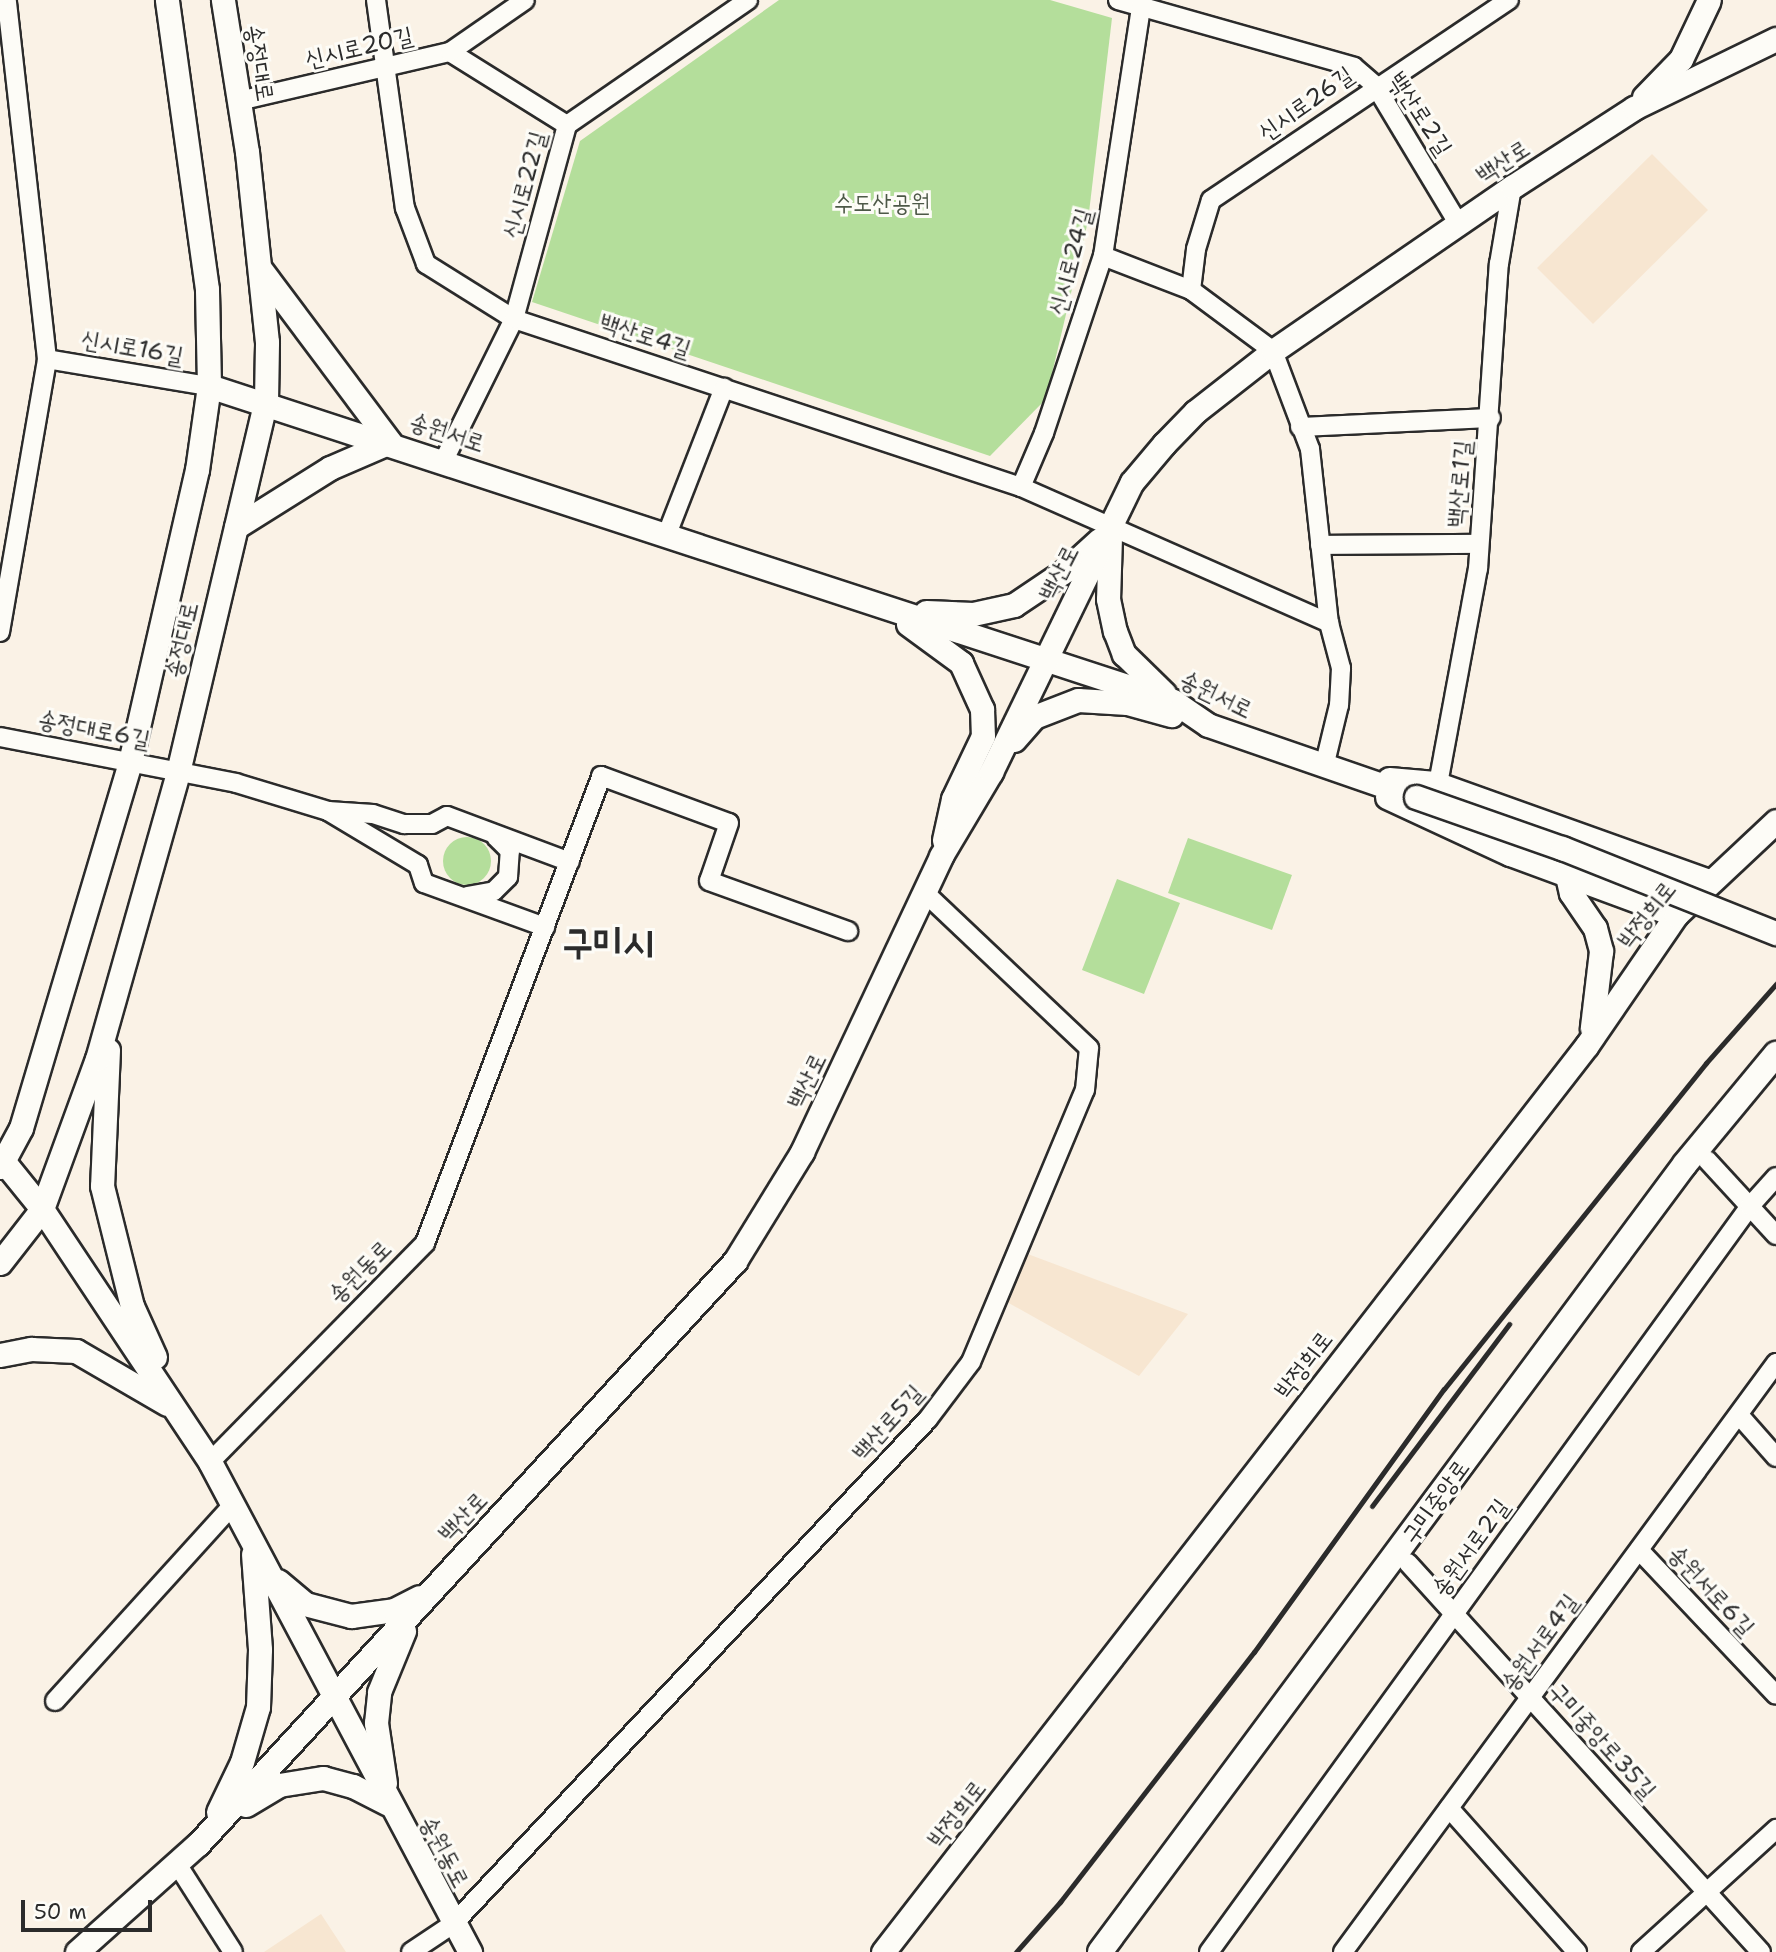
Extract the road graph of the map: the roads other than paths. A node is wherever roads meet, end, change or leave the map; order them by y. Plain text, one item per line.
1 (7, 0) edge
2 (167, 0) edge
3 (223, 0) edge
4 (376, 0) edge
5 (525, 0) edge
6 (748, 0) edge
7 (1118, 0) edge
8 (1509, 0) edge
9 (1709, 0) edge
10 (1141, 3) edge
11 (1776, 39) edge
12 (450, 52) junction
13 (385, 66) junction
14 (1375, 85) junction
15 (239, 101) junction
16 (1634, 108) junction
17 (567, 125) junction
18 (1512, 187) junction
19 (1458, 223) junction
20 (1103, 256) junction
21 (259, 268) junction
22 (1191, 290) junction
23 (514, 319) junction
24 (1273, 351) junction
25 (47, 359) junction
26 (209, 386) junction
27 (724, 388) junction
28 (266, 401) junction
29 (1491, 418) junction
30 (1300, 427) junction
31 (390, 442) junction
32 (443, 460) junction
33 (1021, 487) junction
34 (236, 527) junction
35 (1111, 527) junction
36 (667, 534) junction
37 (1479, 544) junction
38 (1320, 545) junction
39 (869, 602) junction
40 (1329, 623) junction
41 (0, 632) edge
42 (1045, 660) junction
43 (1173, 701) junction
44 (1208, 725) junction
45 (0, 737) edge
46 (130, 762) junction
47 (1324, 768) junction
48 (178, 772) junction
49 (991, 772) junction
50 (1348, 774) junction
51 (1438, 784) junction
52 (328, 811) junction
53 (1776, 821) edge
54 (487, 831) junction
55 (941, 856) junction
56 (570, 862) junction
57 (1567, 876) junction
58 (1709, 881) junction
59 (925, 893) junction
60 (462, 897) junction
61 (1676, 915) junction
62 (545, 927) junction
63 (848, 931) dead end
64 (1776, 933) edge
65 (109, 1018) junction
66 (1587, 1045) junction
67 (1776, 1054) edge
68 (1776, 1073) edge
69 (1707, 1160) junction
70 (1, 1163) edge
71 (1776, 1177) edge
72 (1749, 1206) junction
73 (42, 1209) junction
74 (1776, 1235) edge
75 (0, 1263) edge
76 (0, 1355) edge
77 (1776, 1363) edge
78 (178, 1411) junction
79 (1739, 1415) junction
80 (1776, 1457) edge
81 (209, 1462) junction
82 (232, 1506) junction
83 (252, 1544) junction
84 (1639, 1550) junction
85 (1408, 1563) junction
86 (435, 1584) junction
87 (1454, 1614) junction
88 (1776, 1695) edge
89 (1530, 1698) junction
90 (334, 1699) junction
91 (55, 1700) dead end
92 (388, 1804) junction
93 (1449, 1808) junction
94 (1776, 1829) edge
95 (198, 1843) junction
96 (177, 1864) junction
97 (1706, 1892) junction
98 (453, 1924) junction
99 (76, 1952) edge
100 (233, 1952) edge
101 (411, 1952) edge
102 (470, 1952) edge
103 (883, 1952) edge
104 (1100, 1952) edge
105 (1116, 1952) edge
106 (1209, 1952) edge
107 (1343, 1952) edge
108 (1577, 1952) edge
109 (1641, 1952) edge
110 (1761, 1952) edge

1 - 25 street, 신시로16길
2 - 26 street, 송정대로
3 - 15 street, 송정대로
4 - 13 street, 백산로4길
5 - 12 street, 신시로20길
6 - 17 street, 신시로22길
7 - 10 street, 백산로2길
8 - 14 street, 신시로26길
9 - 16 street
10 - 14 street, 백산로2길
10 - 20 street, 신시로24길
11 - 16 street, 백산로
12 - 13 street, 신시로20길
12 - 17 street, 신시로20길
13 - 15 street, 신시로20길
13 - 23 street, 백산로4길
14 - 19 street, 백산로2길
14 - 22 street, 신시로26길
15 - 21 street, 송정대로
16 - 18 street, 백산로
17 - 23 street, 신시로22길
18 - 19 street, 백산로
18 - 29 street, 백산로1길
19 - 24 street, 백산로
20 - 22 street
20 - 33 street, 신시로24길
21 - 28 street, 송정대로
21 - 31 street
22 - 24 street
23 - 27 street, 백산로4길
23 - 32 street, 신시로22길
24 - 30 street
24 - 35 street, 백산로
25 - 26 street, 신시로16길
25 - 41 street, 신시로16길
26 - 28 street, 송원서로
26 - 46 street, 송정대로
27 - 33 street, 백산로4길
27 - 36 street
28 - 31 street, 송원서로
28 - 34 street, 송정대로
29 - 30 street
29 - 37 street, 백산로1길
30 - 38 street
31 - 32 street, 송원서로
31 - 34 street
32 - 36 street, 송원서로
33 - 35 street, 백산로4길
34 - 48 street, 송정대로
35 - 39 street
35 - 40 street
35 - 42 street, 백산로
35 - 43 street
36 - 39 street, 송원서로
37 - 38 street
37 - 51 street, 백산로1길
38 - 40 street
39 - 42 street, 송원서로
39 - 55 street
40 - 47 street
42 - 43 street, 송원서로
42 - 49 street, 백산로
43 - 44 street, 송원서로
44 - 47 street, 송원서로
44 - 49 street
45 - 46 street, 송정대로6길
46 - 48 street, 송정대로6길
46 - 70 street, 송정대로
47 - 50 street, 송원서로
48 - 52 street, 송정대로6길
48 - 65 street, 송정대로
49 - 55 street, 백산로
50 - 51 street
50 - 57 street
50 - 64 street, 송원서로, bridge
51 - 58 street
52 - 54 street
52 - 60 street
53 - 58 street, 박정희로
54 - 56 street
54 - 60 street
55 - 59 street, 백산로
56 - 62 street, 송원동로
56 - 63 street, 송원동로
57 - 61 street
57 - 66 street
58 - 61 street, 박정희로
59 - 86 street, 백산로
59 - 98 street, 백산로5길
60 - 62 street
61 - 66 street, 박정희로
62 - 81 street, 송원동로
65 - 73 street, 송정대로
65 - 78 street
66 - 103 street, 박정희로
67 - 104 main road, 구미중앙로
68 - 69 main road, 구미중앙로
69 - 72 street
69 - 85 main road, 구미중앙로
70 - 73 street, 송원동로
71 - 72 street, 송원서로2길
72 - 74 street
72 - 87 street, 송원서로2길
73 - 75 street, 송정대로
73 - 78 street, 송원동로
76 - 78 street
77 - 79 street, 송원서로4길
78 - 81 street, 송원동로
79 - 80 street
79 - 84 street, 송원서로4길
81 - 82 street, 송원동로
82 - 83 street, 송원동로
82 - 91 street
83 - 86 street, 백산로
83 - 90 street, 송원동로
83 - 95 street, 백산로
84 - 88 street, 송원서로6길
84 - 89 street, 송원서로4길
85 - 87 street, 구미중앙로35길
85 - 105 main road, 구미중앙로
86 - 90 street, 백산로
86 - 92 street, 백산로
87 - 89 street, 구미중앙로35길
87 - 106 street, 송원서로2길
89 - 93 street, 송원서로4길
89 - 97 street, 구미중앙로35길
90 - 92 street, 송원동로
90 - 95 street, 백산로
92 - 95 street, 백산로
92 - 98 street, 송원동로
93 - 107 street, 송원서로4길
93 - 108 street
94 - 97 street
95 - 96 street, 백산로
96 - 99 street, 백산로
96 - 100 street
97 - 109 street
97 - 110 street, 구미중앙로35길
98 - 101 street, 송원동로
98 - 102 street, 송원동로

